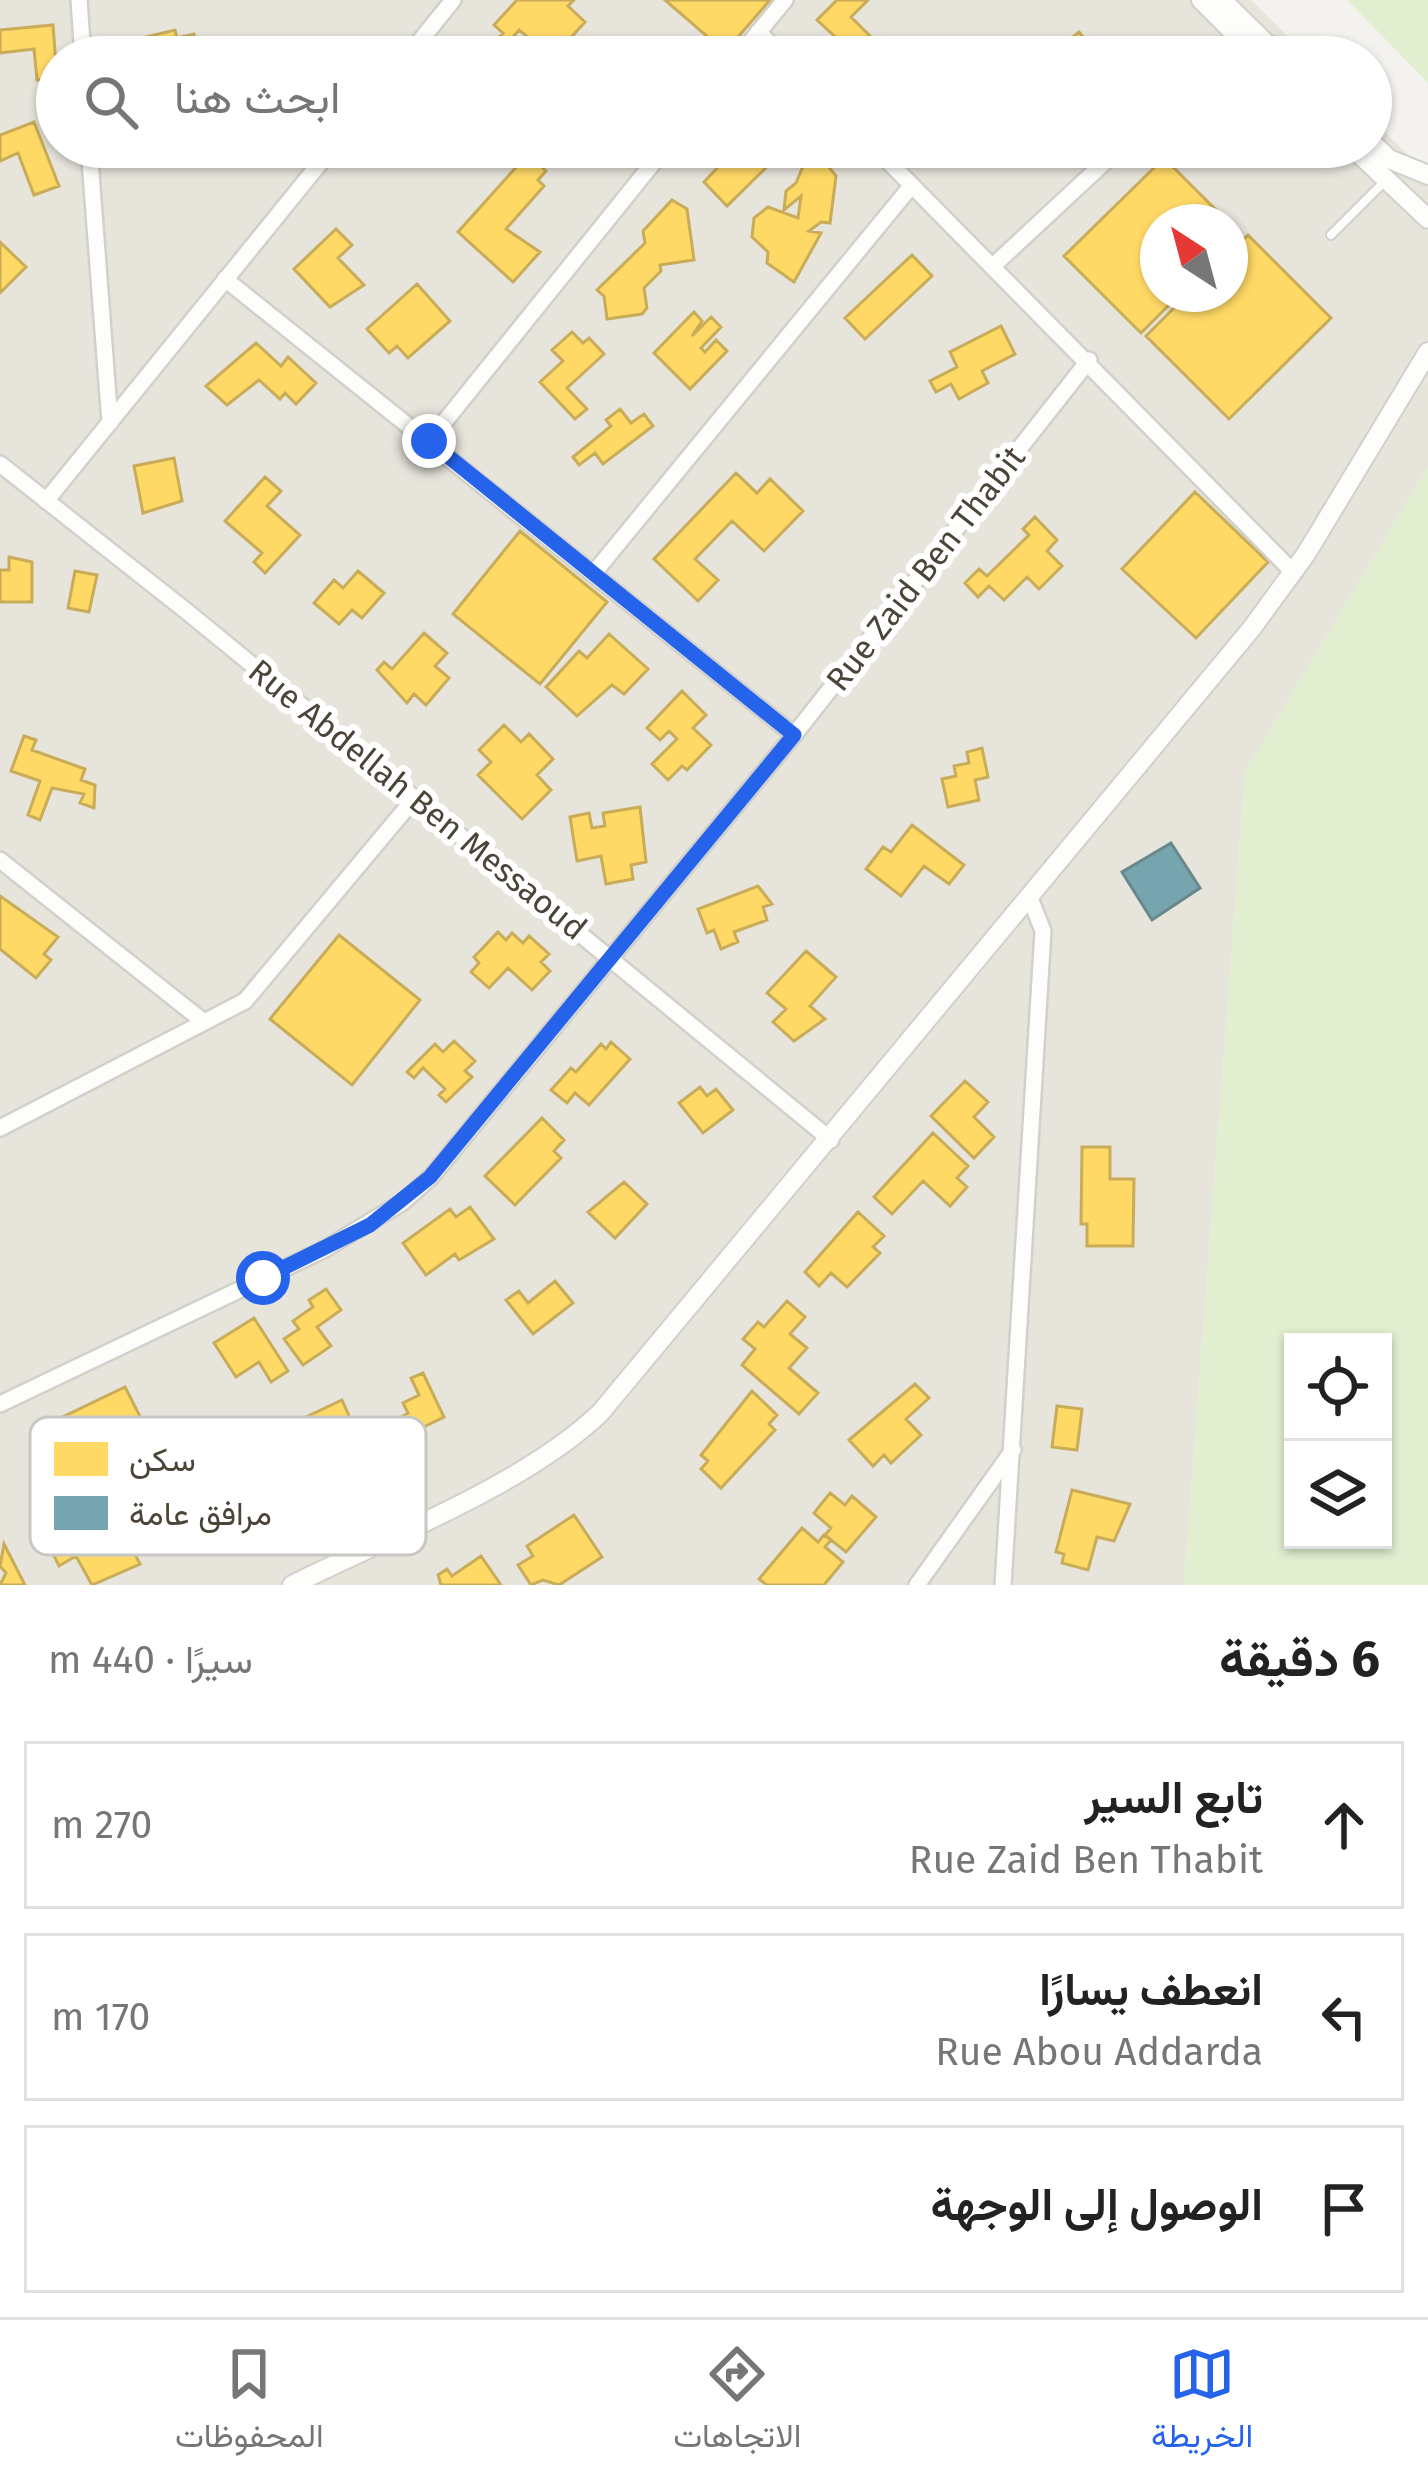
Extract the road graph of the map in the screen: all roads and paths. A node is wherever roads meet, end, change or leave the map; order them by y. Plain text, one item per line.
1 (79, 0) edge
2 (453, 0) edge
3 (785, 0) edge
4 (1201, 0) edge
5 (1222, 0) edge
6 (758, 32) junction
7 (1244, 33) junction
8 (82, 36) edge
9 (423, 36) edge
10 (755, 36) edge
11 (762, 36) edge
12 (1241, 36) edge
13 (1246, 36) edge
14 (1248, 36) edge
15 (1392, 160) edge
16 (91, 168) edge
17 (316, 168) edge
18 (649, 168) edge
19 (895, 168) edge
20 (1098, 168) edge
21 (1374, 168) edge
22 (1428, 175) edge
23 (1386, 180) junction
24 (912, 185) junction
25 (1428, 220) edge
26 (1330, 235) dead end
27 (994, 265) junction
28 (225, 279) junction
29 (1428, 352) edge
30 (1089, 360) junction
31 (110, 423) junction
32 (429, 441) junction
33 (0, 464) edge
34 (46, 501) junction
35 (1294, 573) junction
36 (593, 574) junction
37 (794, 735) junction
38 (414, 799) junction
39 (0, 860) edge
40 (1030, 898) junction
41 (613, 957) junction
42 (205, 1022) junction
43 (0, 1128) edge
44 (831, 1139) junction
45 (0, 1404) edge
46 (1015, 1447) junction
47 (426, 1518) edge
48 (352, 1555) edge
49 (292, 1585) edge
50 (917, 1585) edge
51 (1003, 1585) edge

1 - 8 street
2 - 9 street
3 - 6 street
4 - 7 street
5 - 7 street
6 - 10 street
6 - 11 street
7 - 12 street
7 - 13 street
7 - 14 street
15 - 22 street
16 - 31 street
17 - 28 street
18 - 32 street
19 - 24 street
20 - 27 street
21 - 23 street
23 - 25 street
23 - 26 lane
24 - 27 street
24 - 36 street
27 - 30 street
28 - 31 street
28 - 32 street
29 - 35 street
30 - 35 street
30 - 37 street, Rue Zaid Ben Thabit
31 - 34 street
32 - 36 street
33 - 34 street, Rue Abdellah Ben Messaoud
34 - 38 street, Rue Abdellah Ben Messaoud
35 - 40 street
36 - 37 street
37 - 41 street, Rue Zaid Ben Thabit
38 - 41 street, Rue Abdellah Ben Messaoud
38 - 42 street
39 - 42 street
40 - 44 street
40 - 46 street
41 - 44 street, Rue Abdellah Ben Messaoud
41 - 45 street, Rue Zaid Ben Thabit
42 - 43 street
44 - 47 street
46 - 50 street
46 - 51 street
48 - 49 street

